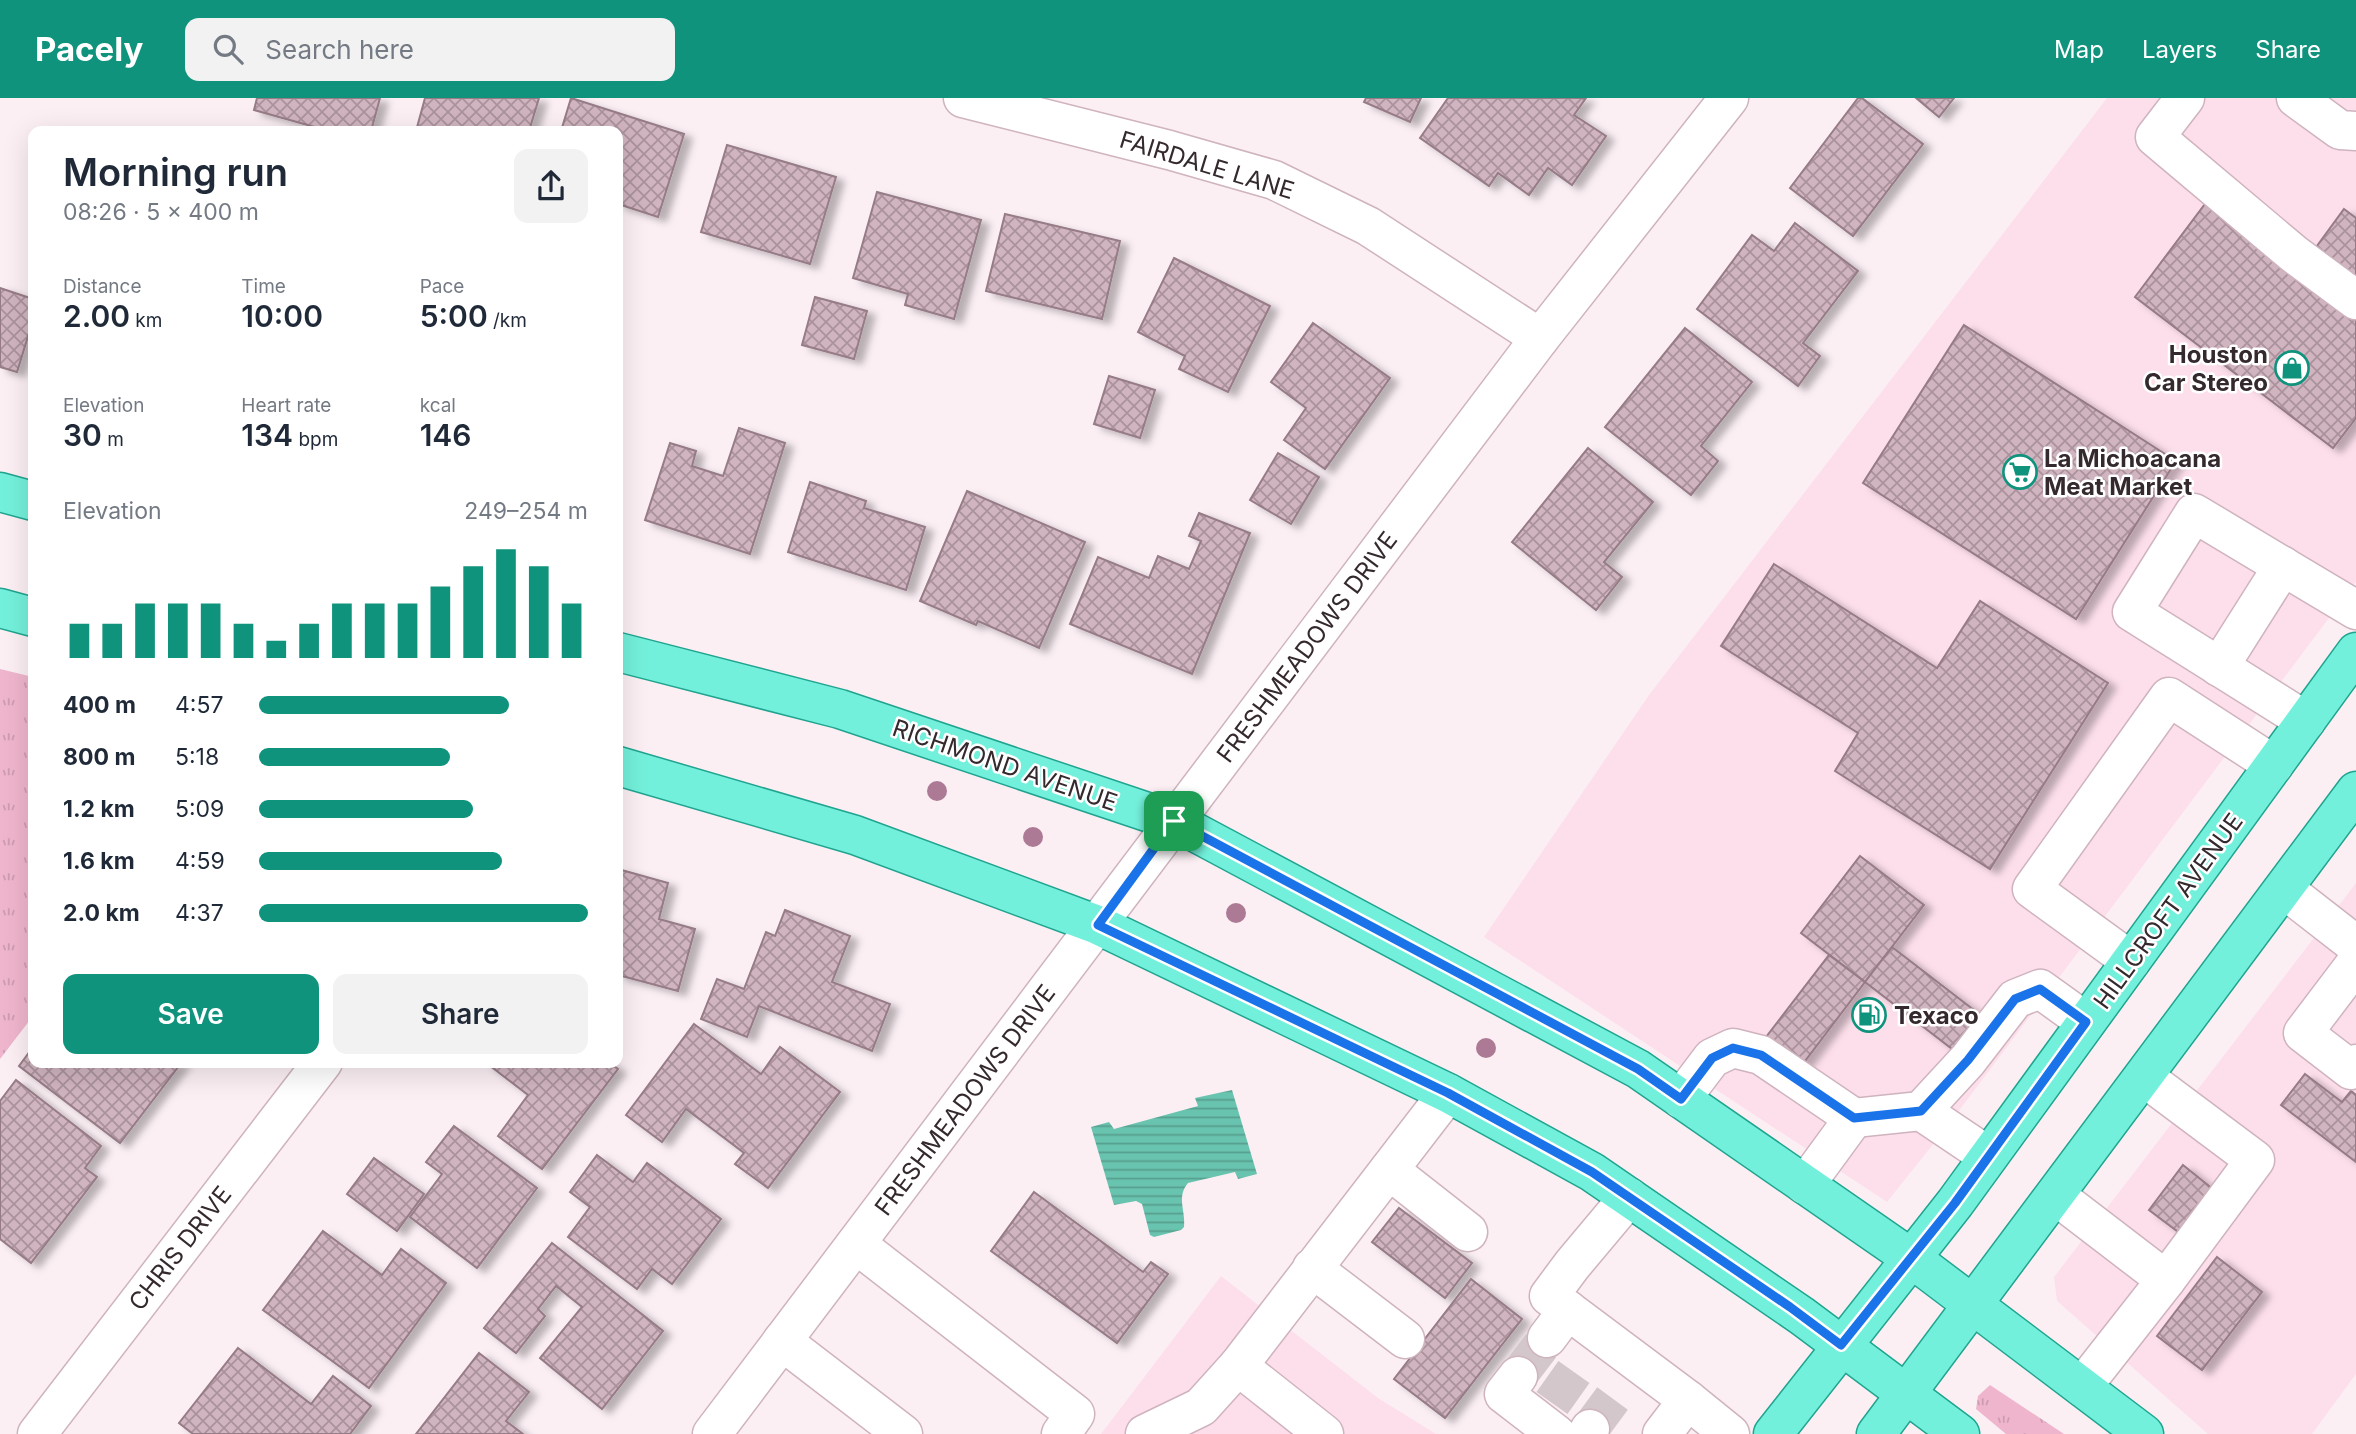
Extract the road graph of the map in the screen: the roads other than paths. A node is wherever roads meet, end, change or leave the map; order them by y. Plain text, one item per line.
1 (963, 98) edge
2 (1729, 98) edge
3 (2185, 98) edge
4 (2296, 98) edge
5 (2356, 131) edge
6 (2356, 300) edge
7 (1540, 338) junction
8 (0, 492) edge
9 (28, 500) edge
10 (2283, 566) junction
11 (0, 608) edge
12 (2356, 610) edge
13 (28, 616) edge
14 (623, 653) edge
15 (2355, 656) edge
16 (2219, 667) junction
17 (2306, 722) junction
18 (2274, 765) junction
19 (623, 767) edge
20 (2356, 791) edge
21 (1174, 821) junction
22 (2284, 889) junction
23 (1098, 925) junction
24 (2356, 945) edge
25 (2131, 961) junction
26 (2356, 963) edge
27 (2086, 1022) junction
28 (2356, 1064) edge
29 (318, 1068) edge
30 (2144, 1077) junction
31 (1448, 1093) junction
32 (1681, 1099) junction
33 (1921, 1111) junction
34 (1854, 1118) junction
35 (1988, 1156) junction
36 (1388, 1170) junction
37 (1805, 1185) junction
38 (2055, 1195) junction
39 (1629, 1197) junction
40 (1468, 1232) dead end
41 (856, 1244) junction
42 (1911, 1258) junction
43 (1312, 1268) junction
44 (2166, 1280) junction
45 (1973, 1305) junction
46 (1405, 1339) dead end
47 (782, 1341) junction
48 (1841, 1345) junction
49 (1238, 1366) junction
50 (1518, 1376) tunnel mouth
51 (2082, 1387) junction
52 (1906, 1394) junction
53 (1688, 1400) junction
54 (1564, 1424) edge
55 (37, 1434) edge
56 (712, 1434) edge
57 (904, 1434) edge
58 (1060, 1434) edge
59 (1145, 1434) edge
60 (1324, 1434) edge
61 (1662, 1434) edge
62 (1730, 1434) edge
63 (1773, 1434) edge
64 (1876, 1434) edge
65 (1960, 1434) edge
66 (2144, 1434) edge

1 - 7 street, FAIRDALE LANE
2 - 7 street, FRESHMEADOWS DRIVE
3 - 6 street
4 - 5 street
7 - 21 street, FRESHMEADOWS DRIVE
8 - 9 main road
10 - 12 street
10 - 16 street
10 - 16 street
11 - 13 main road
14 - 21 main road, RICHMOND AVENUE
15 - 17 main road, HILLCROFT AVENUE
16 - 17 street
17 - 18 main road, HILLCROFT AVENUE
18 - 25 main road, HILLCROFT AVENUE
18 - 25 street
19 - 23 main road
20 - 22 main road
21 - 23 street, FRESHMEADOWS DRIVE
21 - 32 main road, RICHMOND AVENUE
22 - 24 street
22 - 30 main road
23 - 31 main road
23 - 41 street, FRESHMEADOWS DRIVE
25 - 27 main road, HILLCROFT AVENUE
26 - 28 street
27 - 33 street
27 - 35 main road, HILLCROFT AVENUE
29 - 55 street, CHRIS DRIVE
30 - 38 main road
30 - 44 street
31 - 36 street
31 - 39 main road
32 - 34 street
32 - 37 main road, RICHMOND AVENUE
33 - 34 street
33 - 35 street
34 - 37 street
35 - 42 main road, HILLCROFT AVENUE
36 - 40 street
36 - 43 street
37 - 42 main road, RICHMOND AVENUE
38 - 44 street
38 - 45 main road
39 - 48 main road
39 - 53 street
41 - 47 street, FRESHMEADOWS DRIVE
41 - 58 street
42 - 45 main road, RICHMOND AVENUE
42 - 48 main road, HILLCROFT AVENUE
43 - 46 street
43 - 49 street
44 - 51 street
45 - 51 main road, RICHMOND AVENUE
45 - 52 main road
47 - 56 street, FRESHMEADOWS DRIVE
47 - 57 street
48 - 52 main road
48 - 63 main road, HILLCROFT AVENUE
49 - 59 street
49 - 60 street
50 - 54 street
51 - 66 main road, RICHMOND AVENUE
52 - 64 main road
52 - 65 main road
53 - 61 street
53 - 62 street

